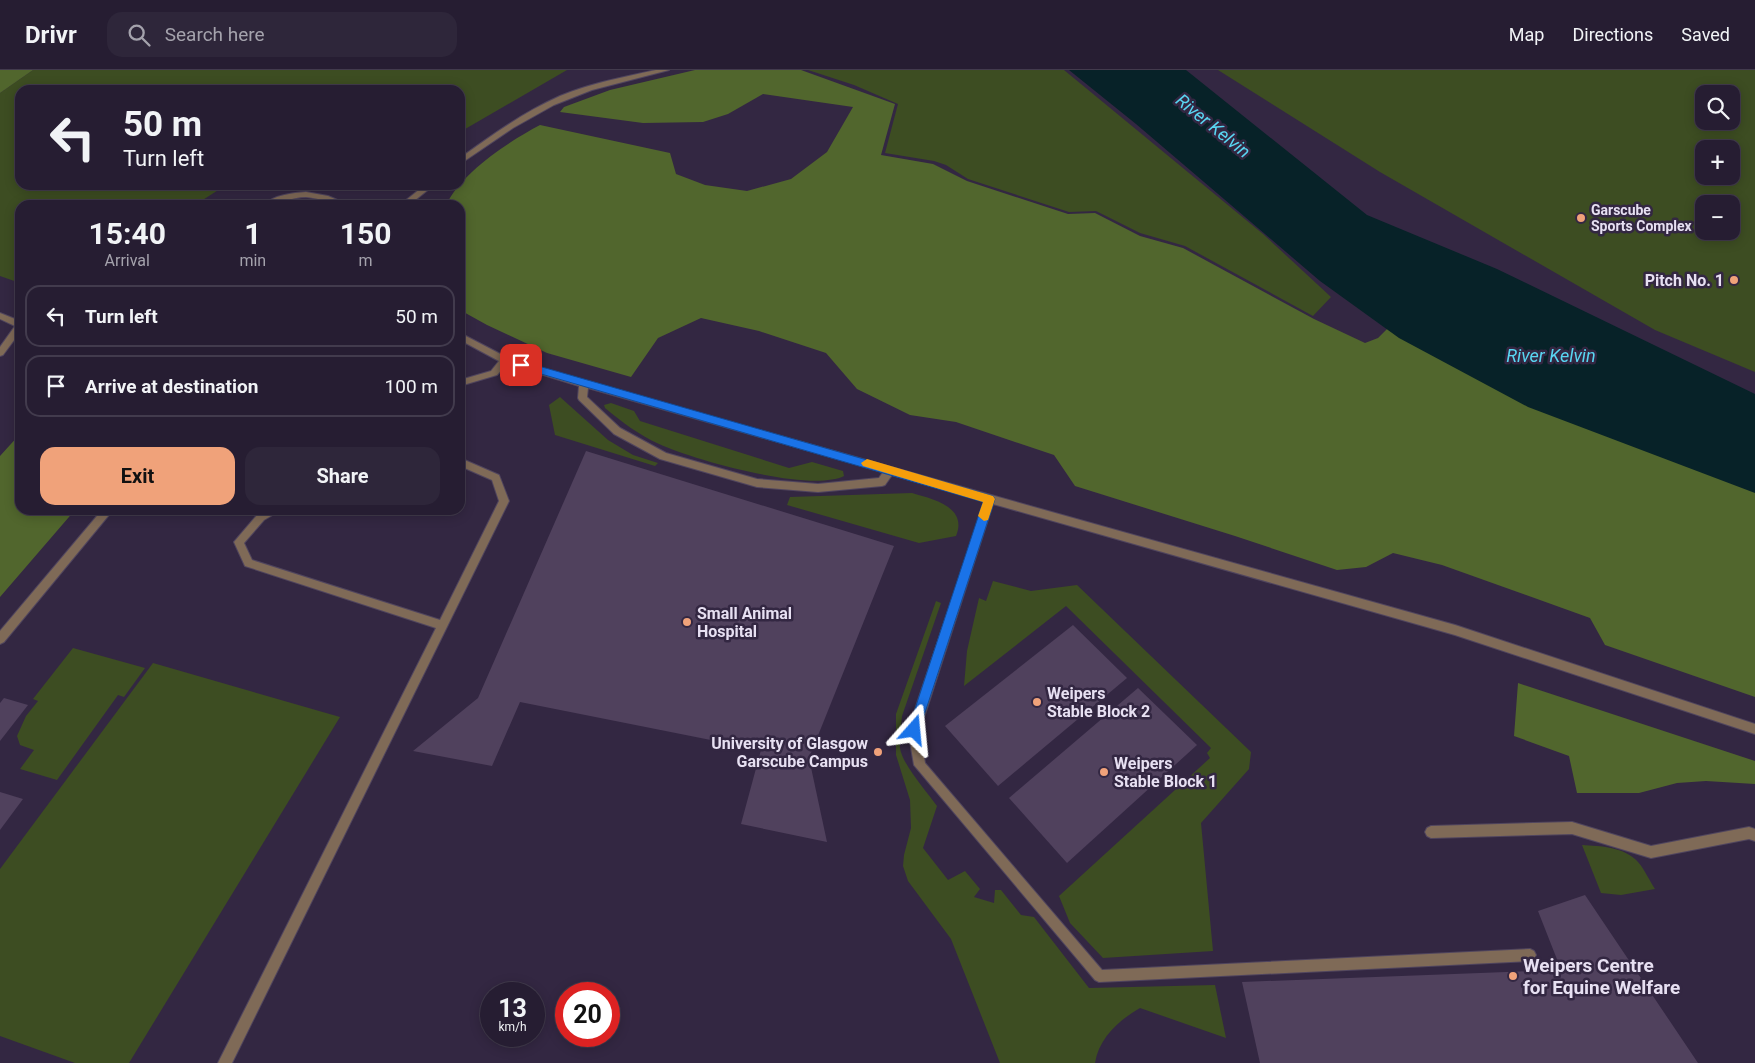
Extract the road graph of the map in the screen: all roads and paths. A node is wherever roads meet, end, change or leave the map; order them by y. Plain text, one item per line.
1 (666, 70) edge
2 (465, 158) edge
3 (424, 190) edge
4 (275, 200) edge
5 (333, 200) edge
6 (410, 200) edge
7 (0, 316) edge
8 (15, 324) edge
9 (15, 333) edge
10 (465, 339) edge
11 (0, 353) edge
12 (505, 360) junction
13 (465, 382) edge
14 (584, 384) junction
15 (465, 464) edge
16 (890, 470) junction
17 (990, 499) junction
18 (104, 515) edge
19 (264, 515) edge
20 (443, 626) junction
21 (0, 639) edge
22 (1755, 729) edge
23 (1431, 832) dead end
24 (1755, 834) edge
25 (1530, 956) dead end
26 (224, 1063) edge

1 - 2 lane
3 - 6 lane
4 - 5 lane
7 - 8 lane
9 - 11 lane
10 - 12 lane
12 - 13 lane
12 - 14 lane
14 - 16 lane
14 - 16 lane
15 - 20 lane
16 - 17 lane
17 - 22 lane
17 - 25 lane
18 - 21 lane
19 - 20 lane
20 - 26 lane
23 - 24 lane

